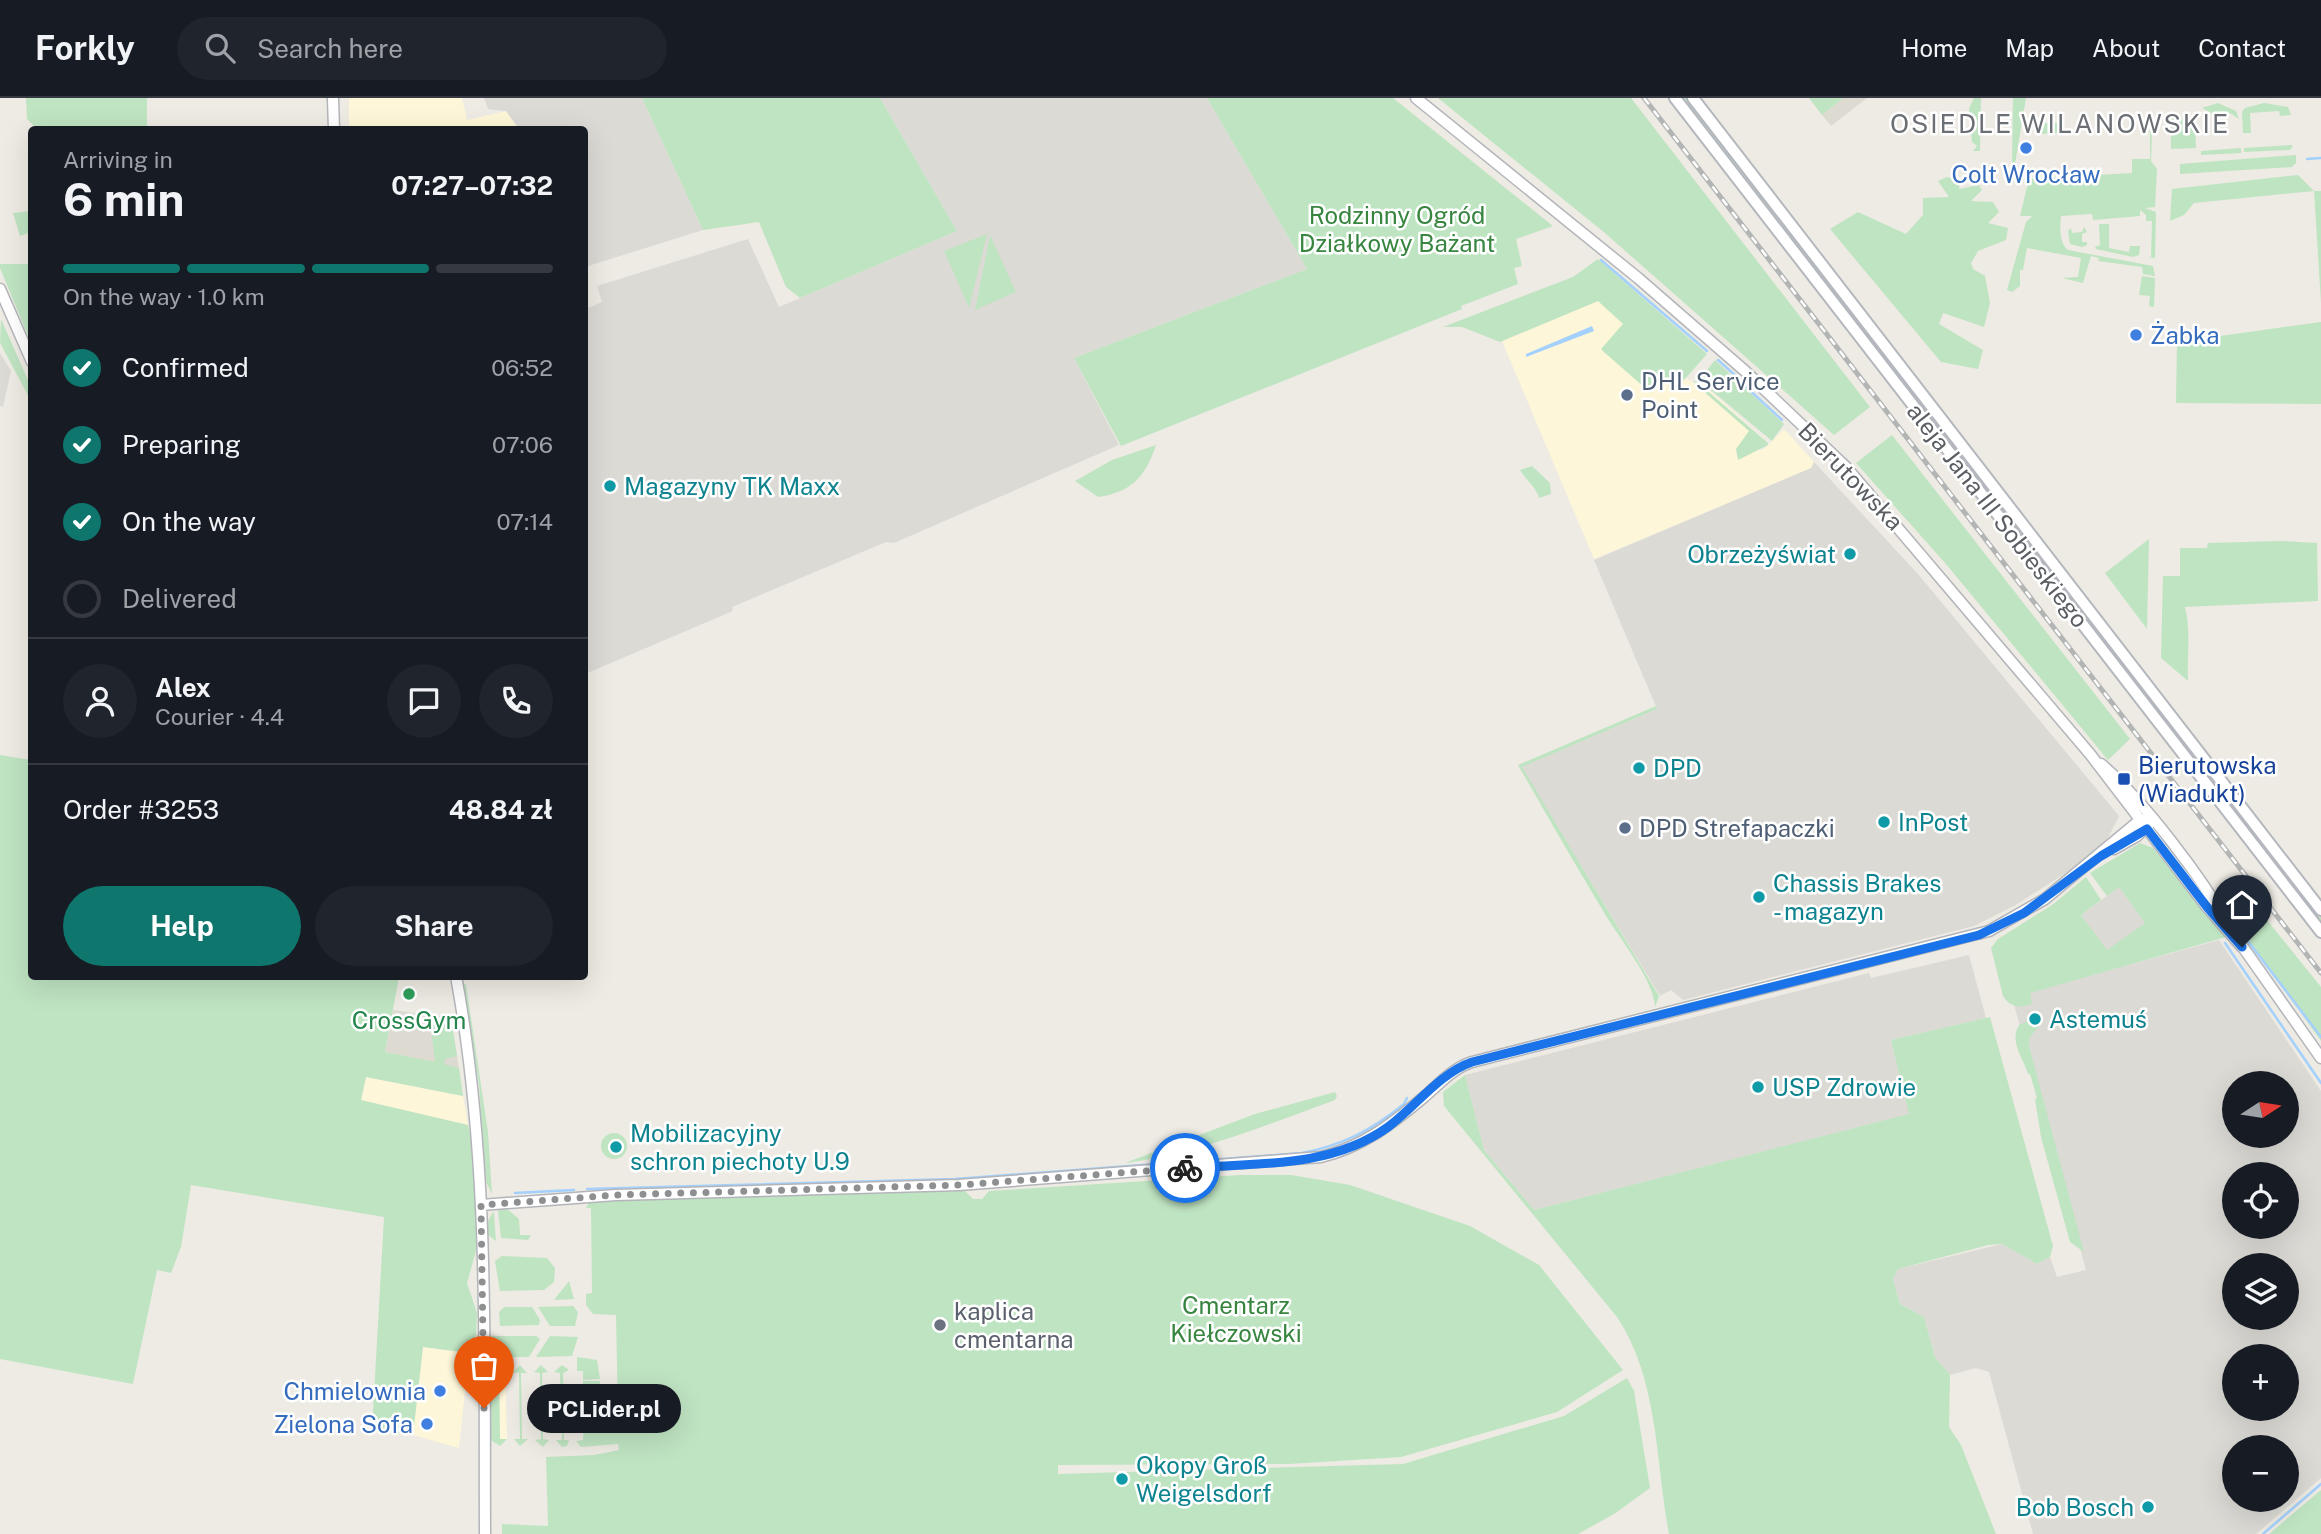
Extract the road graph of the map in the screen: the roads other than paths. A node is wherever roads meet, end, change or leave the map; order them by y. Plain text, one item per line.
1 (333, 98) edge
2 (1416, 98) edge
3 (1675, 98) edge
4 (1693, 98) edge
5 (334, 126) edge
6 (0, 289) edge
7 (28, 353) edge
8 (2146, 823) junction
9 (2321, 910) edge
10 (2321, 932) edge
11 (457, 980) edge
12 (2321, 1058) edge
13 (481, 1205) junction
14 (485, 1534) edge

1 - 5 street
2 - 8 street, Bierutowska
3 - 10 main road, aleja Jana III Sobieskiego
4 - 9 main road, aleja Jana III Sobieskiego
6 - 7 street
8 - 12 street, Bierutowska
8 - 13 street
11 - 13 street
13 - 14 street

